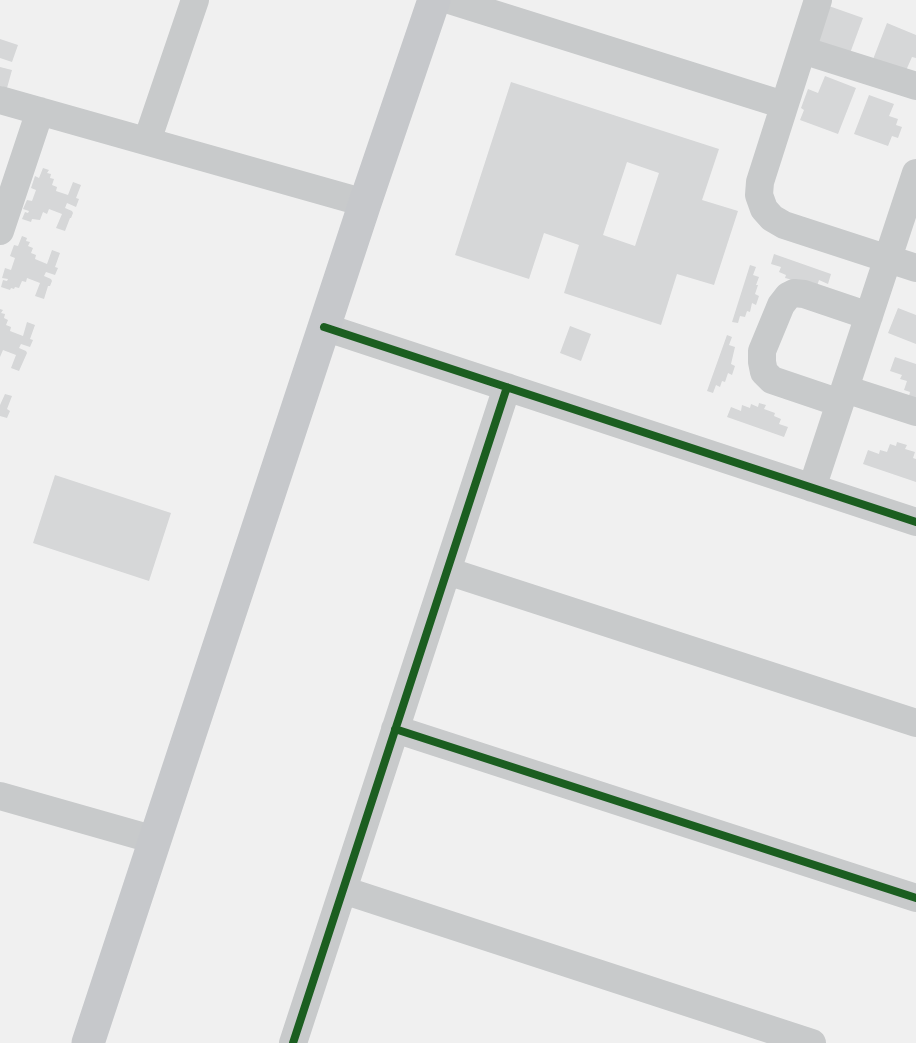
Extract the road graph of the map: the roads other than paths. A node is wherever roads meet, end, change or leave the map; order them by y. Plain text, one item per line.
1 (193, 0) edge
2 (419, 0) edge
3 (434, 0) edge
4 (449, 0) edge
5 (818, 0) edge
6 (802, 50) junction
7 (916, 86) edge
8 (0, 100) edge
9 (784, 105) junction
10 (40, 111) junction
11 (147, 141) junction
12 (916, 173) edge
13 (357, 201) junction
14 (0, 231) edge
15 (887, 259) junction
16 (916, 268) edge
17 (869, 316) junction
18 (324, 327) junction
19 (507, 387) junction
20 (842, 396) junction
21 (916, 412) edge
22 (812, 488) junction
23 (916, 522) edge
24 (447, 571) junction
25 (916, 723) edge
26 (395, 729) junction
27 (0, 796) edge
28 (148, 838) junction
29 (343, 891) junction
30 (916, 898) edge
31 (73, 1043) edge
32 (88, 1043) edge
33 (293, 1043) edge
34 (812, 1043) edge

1 - 11 street
2 - 13 main road
3 - 13 main road
4 - 9 street
5 - 6 street
6 - 7 street
6 - 9 street
8 - 10 street
9 - 15 street
10 - 11 street
10 - 14 street
11 - 13 street
12 - 15 street
13 - 18 main road
13 - 28 main road
15 - 16 street
15 - 17 street
17 - 20 street
17 - 20 street
18 - 19 street
18 - 28 main road
19 - 22 street
19 - 24 street
20 - 21 street
20 - 22 street
22 - 23 street
24 - 25 street
24 - 26 street
26 - 29 street
26 - 30 street
27 - 28 street
28 - 31 main road
28 - 32 main road
29 - 33 street
29 - 34 street

